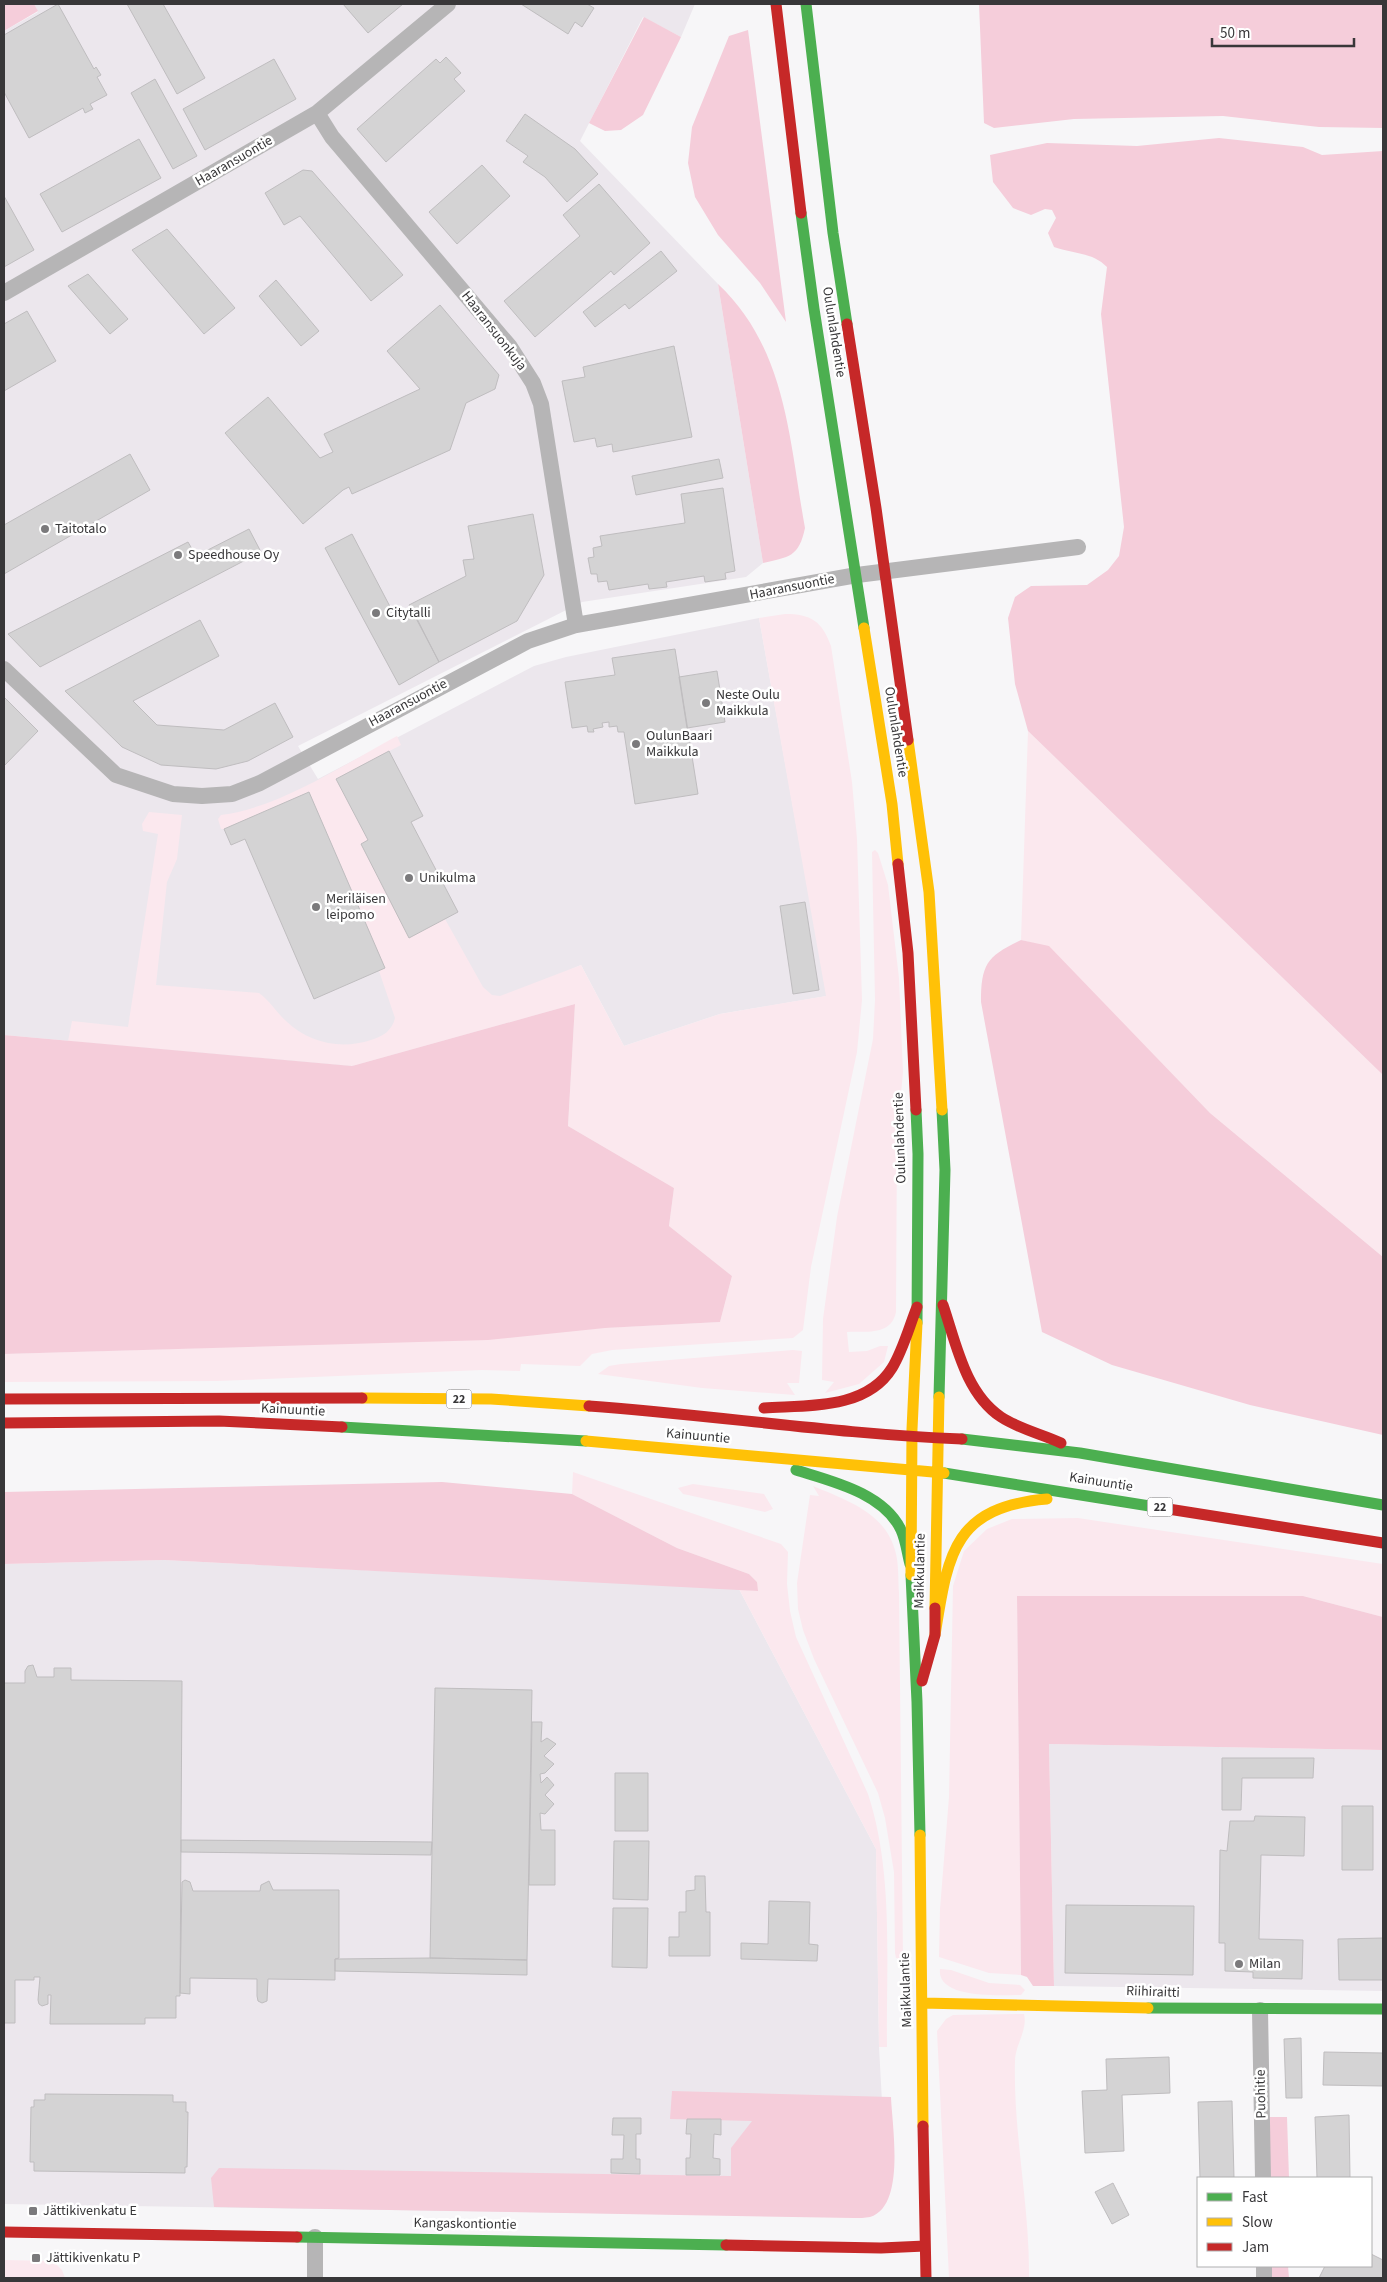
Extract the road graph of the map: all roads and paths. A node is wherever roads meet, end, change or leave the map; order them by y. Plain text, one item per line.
1 (448, 4) edge
2 (776, 4) edge
3 (806, 4) edge
4 (317, 113) junction
5 (4, 293) edge
6 (1078, 547) dead end
7 (884, 570) junction
8 (857, 574) junction
9 (576, 625) junction
10 (4, 669) edge
11 (943, 1306) junction
12 (917, 1307) junction
13 (4, 1400) edge
14 (688, 1413) junction
15 (4, 1423) edge
16 (912, 1437) junction
17 (937, 1438) junction
18 (1080, 1453) junction
19 (752, 1456) junction
20 (912, 1470) junction
21 (937, 1472) junction
22 (1085, 1495) junction
23 (1383, 1505) edge
24 (1383, 1543) edge
25 (910, 1564) junction
26 (935, 1635) junction
27 (916, 1702) junction
28 (922, 2003) junction
29 (1383, 2009) edge
30 (1260, 2010) junction
31 (1262, 2177) edge
32 (4, 2232) edge
33 (315, 2237) junction
34 (925, 2246) junction
35 (315, 2278) edge
36 (926, 2278) edge

1 - 4 street, Haaransuontie
2 - 8 main road, Oulunlahdentie
3 - 7 main road, Oulunlahdentie
4 - 5 street, Haaransuontie
4 - 9 street, Haaransuonkuja
6 - 7 street, Haaransuontie
7 - 8 street, Haaransuontie
7 - 11 main road, Oulunlahdentie
8 - 9 street, Haaransuontie
8 - 12 main road, Oulunlahdentie
9 - 10 street, Haaransuontie
11 - 17 main road, Oulunlahdentie
11 - 18 main road
12 - 14 main road
12 - 16 main road, Oulunlahdentie
13 - 14 main road, Kainuuntie / 22
14 - 16 main road, Kainuuntie / 22
15 - 19 main road, Kainuuntie / 22
16 - 17 main road, Kainuuntie / 22
16 - 20 main road, Oulunlahdentie
17 - 18 main road, Kainuuntie / 22
17 - 21 main road, Maikkulantie
18 - 23 main road, Kainuuntie / 22
19 - 20 main road, Kainuuntie / 22
19 - 25 main road
20 - 21 main road, Kainuuntie / 22
20 - 25 main road, Maikkulantie
21 - 22 main road, Kainuuntie / 22
21 - 26 main road, Maikkulantie
22 - 24 main road, Kainuuntie / 22
22 - 26 main road
25 - 27 main road, Maikkulantie
26 - 27 main road, Maikkulantie
27 - 28 main road, Maikkulantie
28 - 30 main road, Riihiraitti
28 - 34 main road, Maikkulantie
29 - 30 main road, Riihiraitti
30 - 31 street, Puohitie
32 - 33 main road, Kangaskontiontie
33 - 34 main road, Kangaskontiontie
33 - 35 street
34 - 36 main road, Maikkulantie

